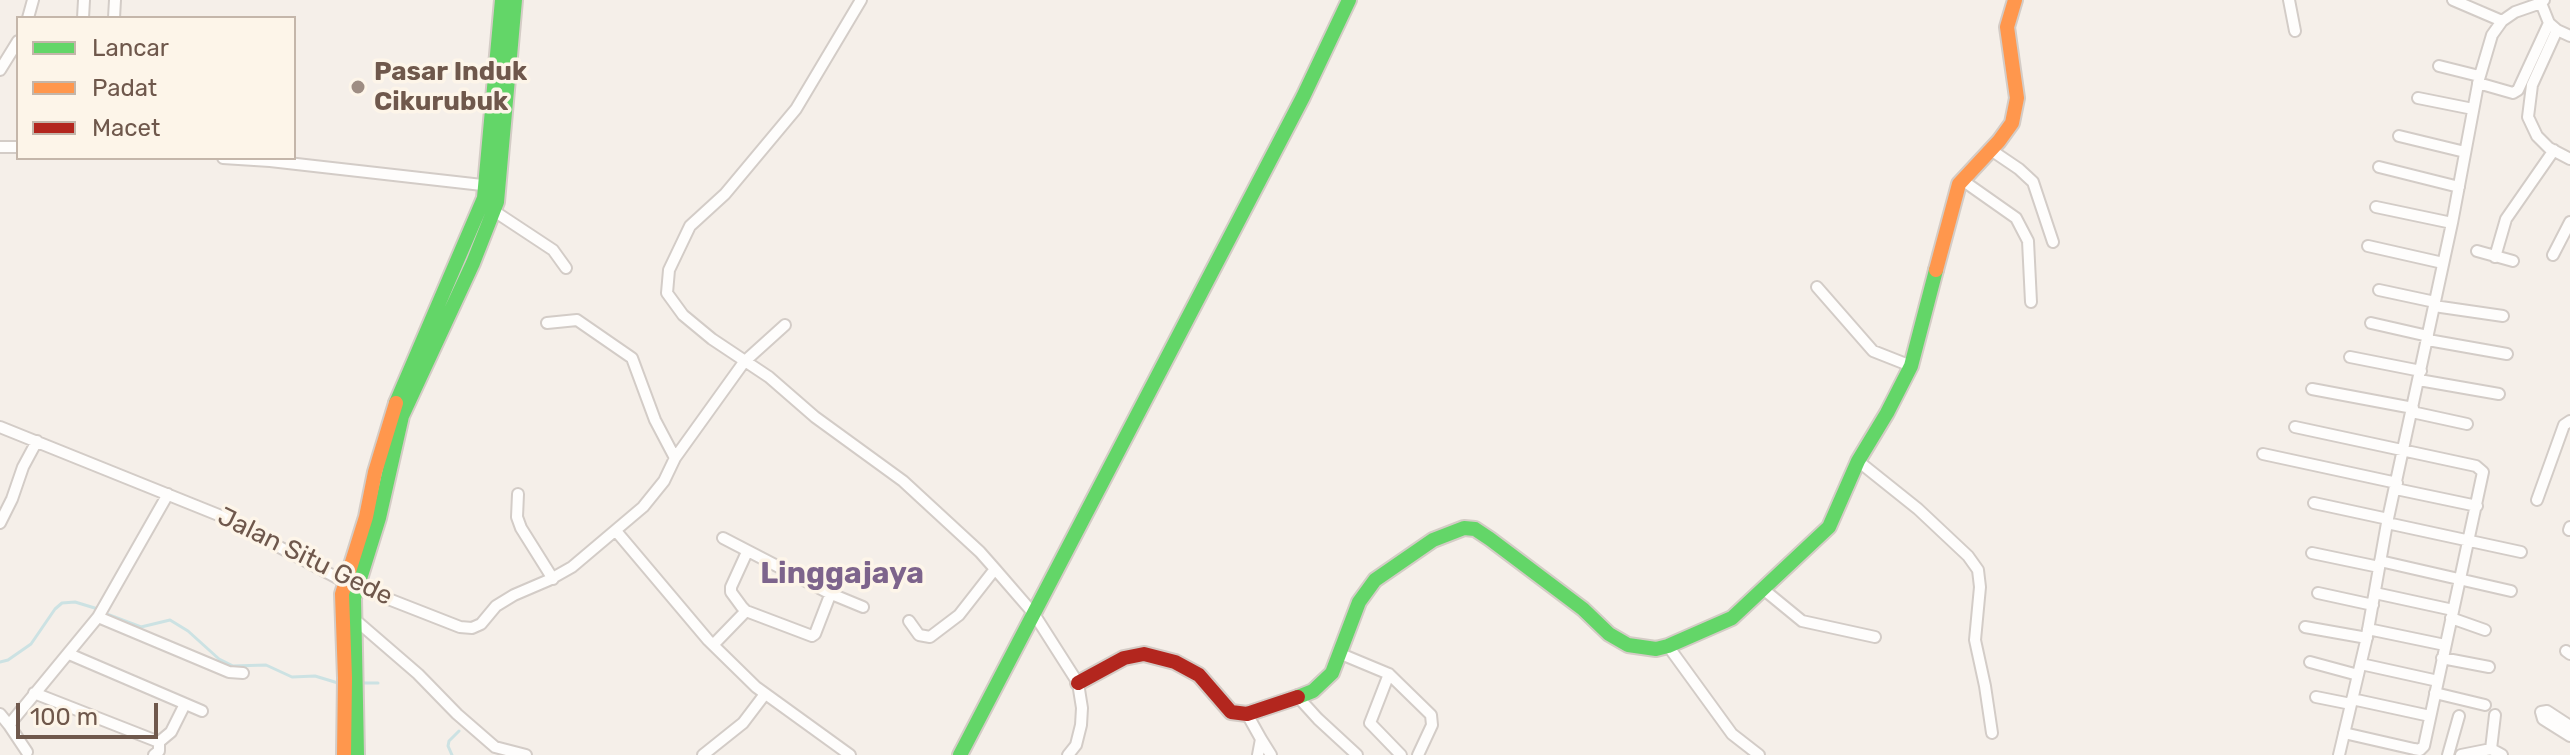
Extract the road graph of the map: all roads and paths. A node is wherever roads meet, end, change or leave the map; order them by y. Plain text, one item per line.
1 (502, 0) edge
2 (515, 0) edge
3 (861, 0) edge
4 (1349, 0) edge
5 (2015, 0) edge
6 (2289, 0) edge
7 (2453, 0) edge
8 (2543, 2) edge
9 (2502, 21) junction
10 (2553, 27) junction
11 (2295, 31) dead end
12 (2570, 36) edge
13 (16, 44) edge
14 (2439, 66) dead end
15 (0, 70) edge
16 (2479, 79) junction
17 (2418, 98) dead end
18 (2473, 109) junction
19 (2399, 136) dead end
20 (1991, 150) junction
21 (2554, 150) junction
22 (2465, 152) junction
23 (2570, 159) edge
24 (254, 160) edge
25 (2379, 167) dead end
26 (1962, 180) junction
27 (492, 186) junction
28 (2459, 187) junction
29 (2376, 207) dead end
30 (494, 211) junction
31 (2570, 222) edge
32 (2452, 223) junction
33 (2566, 239) edge
34 (2053, 242) dead end
35 (2368, 246) dead end
36 (2477, 251) dead end
37 (2553, 255) dead end
38 (2495, 257) junction
39 (2513, 261) dead end
40 (2443, 263) junction
41 (566, 268) dead end
42 (1817, 287) dead end
43 (2379, 290) dead end
44 (2031, 302) dead end
45 (2434, 304) junction
46 (2503, 316) dead end
47 (547, 323) dead end
48 (2371, 323) dead end
49 (785, 325) dead end
50 (2428, 338) junction
51 (2507, 354) dead end
52 (2350, 357) dead end
53 (744, 362) junction
54 (1911, 366) junction
55 (2420, 376) junction
56 (2312, 389) dead end
57 (2499, 394) dead end
58 (2412, 410) junction
59 (2570, 421) edge
60 (2467, 424) dead end
61 (0, 427) edge
62 (2295, 427) dead end
63 (37, 441) junction
64 (2404, 452) junction
65 (2263, 454) dead end
66 (675, 458) junction
67 (1858, 461) junction
68 (2396, 486) junction
69 (168, 494) junction
70 (518, 494) dead end
71 (2537, 500) dead end
72 (2314, 503) dead end
73 (2477, 506) junction
74 (2387, 521) junction
75 (0, 523) edge
76 (616, 531) junction
77 (723, 538) dead end
78 (2469, 541) junction
79 (747, 552) junction
80 (2521, 552) dead end
81 (2312, 553) dead end
82 (2379, 564) junction
83 (995, 569) junction
84 (839, 572) dead end
85 (553, 579) junction
86 (2460, 580) junction
87 (351, 584) junction
88 (1763, 589) junction
89 (2511, 591) dead end
90 (829, 593) junction
91 (2318, 593) dead end
92 (2375, 593) junction
93 (2373, 605) junction
94 (863, 607) dead end
95 (342, 608) junction
96 (744, 609) junction
97 (1034, 614) junction
98 (2452, 614) junction
99 (99, 616) junction
100 (354, 619) junction
101 (909, 621) dead end
102 (2305, 627) dead end
103 (2485, 630) dead end
104 (2367, 634) junction
105 (1875, 637) dead end
106 (710, 642) junction
107 (2445, 645) junction
108 (1668, 646) junction
109 (69, 654) junction
110 (1341, 654) junction
111 (2442, 658) junction
112 (2310, 662) dead end
113 (2489, 667) dead end
114 (2360, 669) junction
115 (243, 673) dead end
116 (1389, 674) junction
117 (351, 678) junction
118 (2438, 681) junction
119 (1078, 683) junction
120 (34, 693) junction
121 (2435, 693) junction
122 (765, 694) junction
123 (1298, 697) junction
124 (2316, 697) dead end
125 (2352, 702) junction
126 (351, 703) junction
127 (185, 704) junction
128 (2485, 705) dead end
129 (202, 711) dead end
130 (0, 714) edge
131 (1247, 714) junction
132 (2495, 715) dead end
133 (2430, 716) junction
134 (2459, 716) dead end
135 (9, 725) junction
136 (2570, 726) edge
137 (1992, 733) dead end
138 (2344, 733) junction
139 (2570, 736) edge
140 (1261, 739) junction
141 (159, 742) junction
142 (1076, 745) junction
143 (2491, 749) junction
144 (27, 752) dead end
145 (154, 755) edge
146 (344, 755) edge
147 (357, 755) edge
148 (526, 755) edge
149 (703, 755) edge
150 (850, 755) edge
151 (960, 755) edge
152 (1068, 755) edge
153 (1086, 755) edge
154 (1258, 755) edge
155 (1271, 755) edge
156 (1357, 755) edge
157 (1401, 755) edge
158 (1418, 755) edge
159 (1759, 755) edge
160 (2339, 755) edge
161 (2448, 755) edge
162 (2461, 755) edge
163 (2502, 755) edge

1 - 27 street
2 - 27 street
3 - 53 street
4 - 97 street
5 - 20 street
6 - 11 street
7 - 9 street
8 - 9 street
8 - 10 street
9 - 16 street
10 - 12 street
10 - 16 street
10 - 21 street
13 - 15 street
14 - 16 street
16 - 18 street
17 - 18 street
18 - 22 street
19 - 22 street
20 - 26 street
20 - 34 street
21 - 23 street
21 - 38 street
22 - 28 street
24 - 27 street
25 - 28 street
26 - 44 street
26 - 54 street
27 - 30 street
27 - 87 street
28 - 32 street
29 - 32 street
30 - 41 street
30 - 87 street
31 - 33 street
32 - 40 street
33 - 37 street
35 - 40 street
36 - 38 street
38 - 39 street
40 - 45 street
42 - 54 street
43 - 45 street
45 - 46 street
45 - 50 street
47 - 66 street
48 - 50 street
49 - 53 street, Jalan Situ Gede
50 - 51 street
50 - 55 street
52 - 55 street
53 - 66 street, Jalan Situ Gede
53 - 83 street
54 - 67 street
55 - 57 street
55 - 58 street
56 - 58 street
58 - 60 street
58 - 64 street
59 - 71 street
61 - 63 street, Jalan Situ Gede
62 - 64 street
63 - 69 street, Jalan Situ Gede
63 - 75 street
64 - 68 street
64 - 73 street
65 - 68 street
66 - 76 street, Jalan Situ Gede
67 - 88 street
67 - 137 street
68 - 73 street
68 - 74 street
69 - 87 street, Jalan Situ Gede
69 - 99 street
70 - 85 street
72 - 74 street
73 - 78 street
74 - 78 street
74 - 82 street
76 - 85 street, Jalan Situ Gede
76 - 106 street
77 - 79 street
78 - 80 street
78 - 86 street
79 - 90 street
79 - 96 street
81 - 82 street
82 - 86 street
82 - 92 street
83 - 97 street
83 - 101 street
84 - 90 street
85 - 87 street, Jalan Situ Gede
86 - 89 street
86 - 98 street
87 - 95 street
87 - 100 street
88 - 105 street
88 - 108 street
90 - 94 street
90 - 96 street
91 - 93 street
92 - 93 street
92 - 98 street
93 - 104 street
95 - 100 street
95 - 117 street
96 - 106 street
97 - 119 street
97 - 151 street
98 - 103 street
98 - 107 street
99 - 109 street
99 - 115 street
100 - 117 street
100 - 148 street
102 - 104 street
104 - 107 street
104 - 114 street
106 - 122 street
107 - 111 street
108 - 110 street
108 - 159 street
109 - 120 street
109 - 127 street
110 - 116 street
110 - 123 street
111 - 113 street
111 - 118 street
112 - 114 street
114 - 118 street
114 - 125 street
116 - 157 street
116 - 158 street
117 - 126 street
118 - 121 street
119 - 131 street
119 - 142 street
120 - 135 street
120 - 141 street
121 - 128 street
121 - 133 street
122 - 149 street
122 - 150 street
123 - 131 street
123 - 156 street
124 - 125 street
125 - 133 street
125 - 138 street
126 - 146 street
126 - 147 street
127 - 129 street
127 - 141 street
130 - 135 street
131 - 140 street
132 - 143 street
133 - 138 street
134 - 161 street
135 - 144 street
136 - 139 street
138 - 160 street
140 - 154 street
140 - 155 street
141 - 145 street
142 - 152 street
142 - 153 street
143 - 162 street
143 - 163 street

